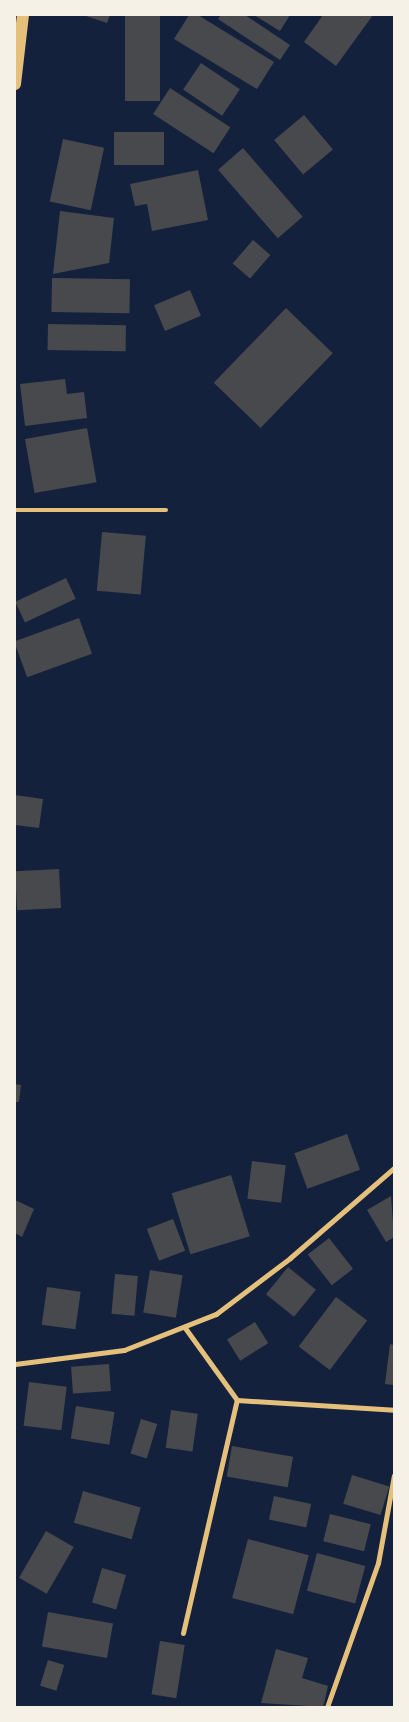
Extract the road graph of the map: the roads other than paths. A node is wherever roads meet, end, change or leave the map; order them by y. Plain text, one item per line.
1 (20, 20) edge
2 (15, 84) edge
3 (15, 510) edge
4 (166, 510) dead end
5 (394, 1168) edge
6 (185, 1328) junction
7 (15, 1364) edge
8 (237, 1400) junction
9 (394, 1410) edge
10 (394, 1475) edge
11 (183, 1633) dead end
12 (327, 1707) edge

1 - 2 main road
3 - 4 lane
5 - 6 street
6 - 7 street
6 - 8 street
8 - 9 street
8 - 11 street
10 - 12 street

